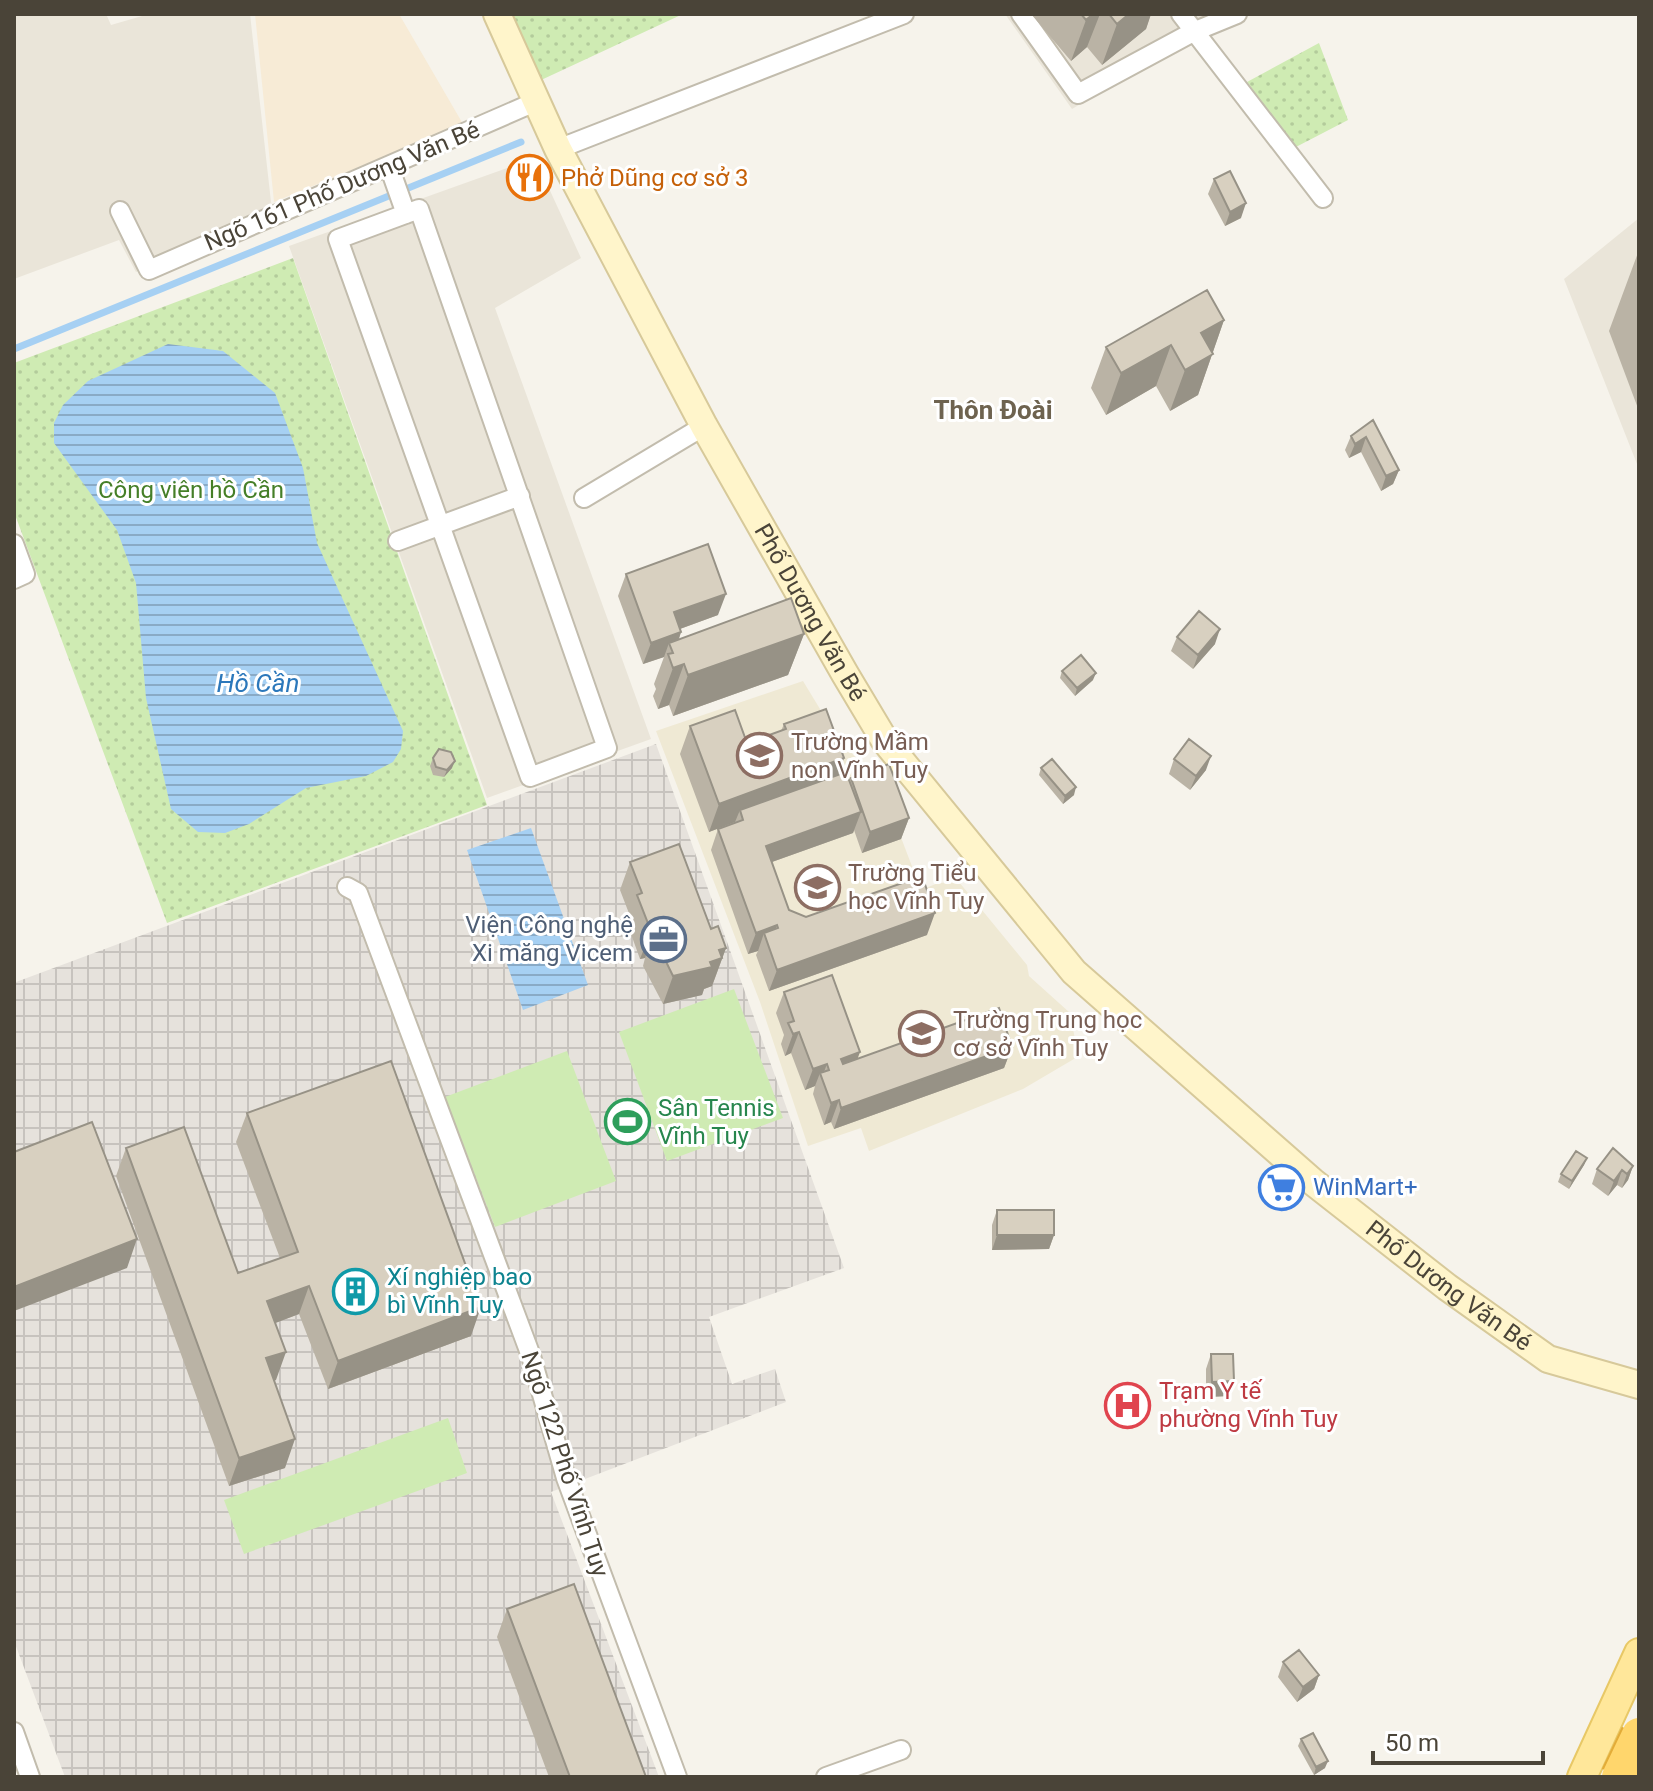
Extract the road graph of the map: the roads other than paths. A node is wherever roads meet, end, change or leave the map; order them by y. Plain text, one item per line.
1 (497, 14) edge
2 (904, 14) edge
3 (1021, 14) edge
4 (1181, 14) edge
5 (1237, 14) edge
6 (1193, 32) junction
7 (535, 102) junction
8 (558, 149) junction
9 (391, 172) junction
10 (1323, 198) dead end
11 (403, 206) junction
12 (120, 211) dead end
13 (704, 426) junction
14 (520, 496) junction
15 (584, 498) dead end
16 (439, 526) junction
17 (398, 541) dead end
18 (14, 544) edge
19 (14, 579) edge
20 (347, 887) dead end
21 (1639, 1385) edge
22 (1633, 1666) edge
23 (1639, 1705) edge
24 (14, 1732) edge
25 (1639, 1735) edge
26 (901, 1750) dead end
27 (1639, 1766) edge
28 (1584, 1772) edge
29 (30, 1777) edge
30 (677, 1777) edge
31 (826, 1777) edge
32 (1619, 1777) edge

1 - 7 street, Phố Dương Văn Bé
2 - 8 street
3 - 6 street
4 - 6 street
5 - 6 street
6 - 10 street
7 - 8 street, Phố Dương Văn Bé
7 - 9 street, Ngõ 161 Phố Dương Văn Bé
8 - 13 street, Phố Dương Văn Bé
9 - 11 street
9 - 12 street, Ngõ 161 Phố Dương Văn Bé
11 - 14 street
11 - 16 street
13 - 15 street
13 - 21 street, Phố Dương Văn Bé
14 - 16 street
14 - 16 street
16 - 17 street
18 - 19 street
20 - 30 street, Ngõ 122 Phố Vĩnh Tuy
22 - 23 main road
22 - 28 main road
24 - 29 street
25 - 32 highway, bridge
26 - 31 street
27 - 28 main road

